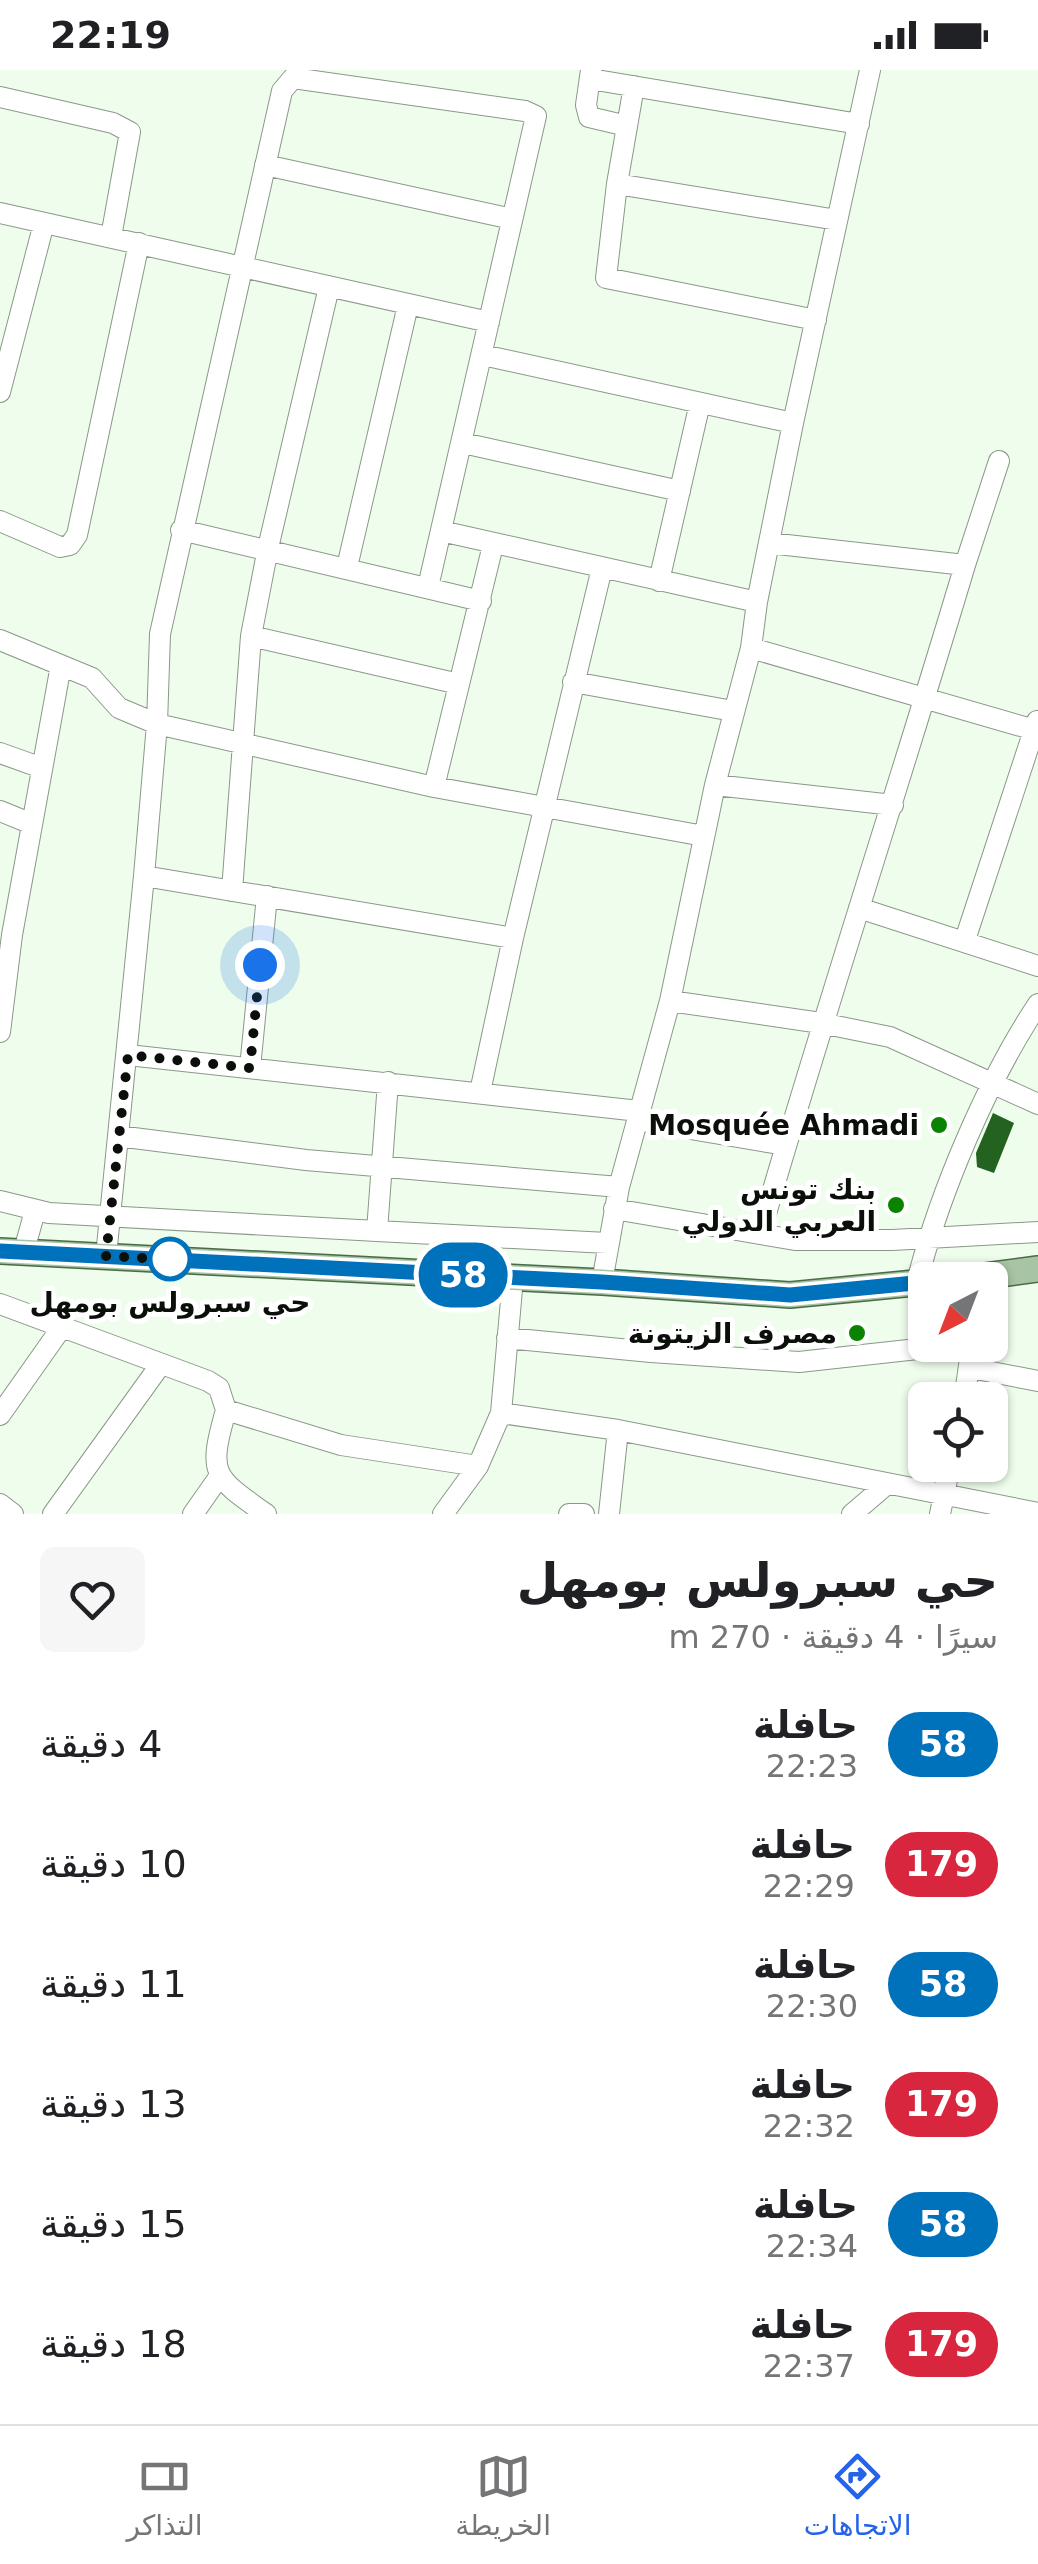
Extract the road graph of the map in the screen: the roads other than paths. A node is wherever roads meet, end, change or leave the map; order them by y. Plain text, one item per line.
1 (870, 70) edge
2 (591, 75) edge
3 (634, 86) junction
4 (0, 97) edge
5 (858, 124) junction
6 (627, 126) junction
7 (265, 165) junction
8 (617, 184) junction
9 (0, 213) edge
10 (512, 219) junction
11 (838, 220) junction
12 (44, 224) junction
13 (112, 236) junction
14 (139, 243) junction
15 (242, 266) junction
16 (329, 287) junction
17 (408, 305) junction
18 (816, 320) junction
19 (489, 322) junction
20 (483, 355) junction
21 (0, 392) edge
22 (700, 403) junction
23 (793, 423) junction
24 (463, 443) junction
25 (999, 461) dead end
26 (680, 490) junction
27 (0, 520) edge
28 (181, 530) junction
29 (441, 531) junction
30 (769, 543) junction
31 (493, 545) junction
32 (268, 548) junction
33 (965, 565) junction
34 (347, 567) junction
35 (602, 568) junction
36 (660, 580) junction
37 (428, 587) junction
38 (480, 601) junction
39 (757, 602) junction
40 (251, 636) junction
41 (0, 640) edge
42 (751, 648) junction
43 (61, 665) junction
44 (574, 682) junction
45 (459, 684) junction
46 (925, 699) junction
47 (734, 711) junction
48 (157, 724) junction
49 (1037, 727) edge
50 (242, 742) junction
51 (0, 753) edge
52 (42, 768) junction
53 (715, 784) junction
54 (434, 787) junction
55 (892, 805) junction
56 (544, 807) junction
57 (0, 811) edge
58 (32, 824) junction
59 (704, 836) junction
60 (144, 876) junction
61 (232, 891) junction
62 (267, 896) junction
63 (859, 908) junction
64 (6, 932) edge
65 (513, 938) junction
66 (965, 940) junction
67 (1038, 966) edge
68 (670, 1001) junction
69 (1038, 1004) edge
70 (821, 1022) junction
71 (0, 1029) edge
72 (128, 1055) junction
73 (250, 1068) junction
74 (388, 1082) junction
75 (992, 1083) junction
76 (480, 1092) junction
77 (1038, 1104) edge
78 (638, 1116) junction
79 (118, 1136) junction
80 (785, 1145) junction
81 (382, 1166) junction
82 (619, 1187) junction
83 (0, 1200) edge
84 (614, 1209) junction
85 (36, 1211) junction
86 (108, 1216) junction
87 (377, 1232) junction
88 (1038, 1232) edge
89 (760, 1234) junction
90 (928, 1238) junction
91 (607, 1242) junction
92 (11, 1252) edge
93 (106, 1256) junction
94 (924, 1262) edge
95 (1038, 1269) edge
96 (1008, 1274) edge
97 (513, 1278) junction
98 (602, 1282) junction
99 (908, 1283) edge
100 (0, 1304) edge
101 (62, 1328) junction
102 (507, 1338) junction
103 (908, 1350) edge
104 (971, 1362) edge
105 (161, 1364) junction
106 (970, 1368) junction
107 (1038, 1381) edge
108 (967, 1382) edge
109 (226, 1410) junction
110 (501, 1414) junction
111 (0, 1415) edge
112 (618, 1430) junction
113 (478, 1466) junction
114 (219, 1478) junction
115 (886, 1485) junction
116 (0, 1504) edge
117 (942, 1504) edge
118 (1038, 1513) edge
119 (13, 1514) edge
120 (53, 1514) edge
121 (194, 1514) edge
122 (266, 1514) edge
123 (443, 1514) edge
124 (569, 1514) edge
125 (584, 1514) edge
126 (610, 1514) edge
127 (852, 1514) edge

1 - 5 street
2 - 3 street
2 - 6 street
3 - 5 street
3 - 6 street
4 - 13 street
5 - 11 street
6 - 8 street
7 - 10 street
7 - 10 street
7 - 15 street
8 - 11 street
8 - 18 street
9 - 12 street
10 - 19 street
11 - 18 street
12 - 13 street
12 - 21 street
13 - 14 street
14 - 15 street
14 - 27 street
15 - 16 street
15 - 28 street
16 - 17 street
16 - 32 street
17 - 19 street
17 - 34 street
18 - 23 street
19 - 20 street
20 - 22 street
20 - 24 street
22 - 23 street
22 - 26 street
23 - 30 street
24 - 26 street
24 - 29 street
25 - 33 street
26 - 36 street
28 - 32 street
28 - 48 street
29 - 31 street
29 - 37 street
30 - 33 street
30 - 39 street
31 - 35 street
31 - 38 street
32 - 34 street
32 - 40 street
33 - 46 street
34 - 37 street
35 - 36 street
35 - 44 street
36 - 39 street
37 - 38 street
38 - 45 street
39 - 42 street
40 - 45 street
40 - 50 street
41 - 43 street
42 - 46 street
42 - 47 street
43 - 48 street
43 - 52 street
44 - 47 street
44 - 56 street
45 - 54 street
46 - 49 street
46 - 55 street
47 - 53 street
48 - 50 street
48 - 60 street
49 - 66 street
50 - 54 street
50 - 61 street
51 - 52 street
52 - 58 street
53 - 55 street
53 - 59 street
54 - 56 street
55 - 63 street
56 - 59 street
56 - 65 street
57 - 58 street
58 - 64 street
59 - 68 street
60 - 61 street
60 - 72 street
61 - 62 street
62 - 65 street
62 - 73 street
63 - 66 street
63 - 70 street
64 - 71 street
65 - 76 street
66 - 67 street
68 - 70 street
68 - 78 street
69 - 75 street
70 - 75 street
70 - 80 street
72 - 73 street
72 - 79 street
73 - 74 street
74 - 76 street
74 - 81 street
75 - 77 street
75 - 90 street
76 - 78 street
78 - 80 street
78 - 82 street
79 - 81 street
79 - 86 street
80 - 89 street
81 - 82 street
81 - 87 street
82 - 84 street
83 - 85 street
84 - 89 street
84 - 91 street
85 - 86 street
85 - 92 street
86 - 87 street
86 - 93 street
87 - 91 street
88 - 90 street
89 - 90 street
90 - 94 street
91 - 98 street
92 - 93 main road
93 - 97 main road
95 - 96 main road
97 - 98 main road
97 - 102 street
98 - 99 main road
100 - 101 street
101 - 105 street
101 - 111 street
102 - 103 street
102 - 110 street
104 - 106 street
105 - 109 street
105 - 120 street
106 - 107 street
106 - 108 street
109 - 113 street
109 - 114 street
110 - 112 street
110 - 113 street
112 - 115 street
112 - 126 street
113 - 123 street
114 - 121 street
114 - 122 street
115 - 117 street
115 - 127 street
116 - 119 street
117 - 118 street
124 - 125 street

